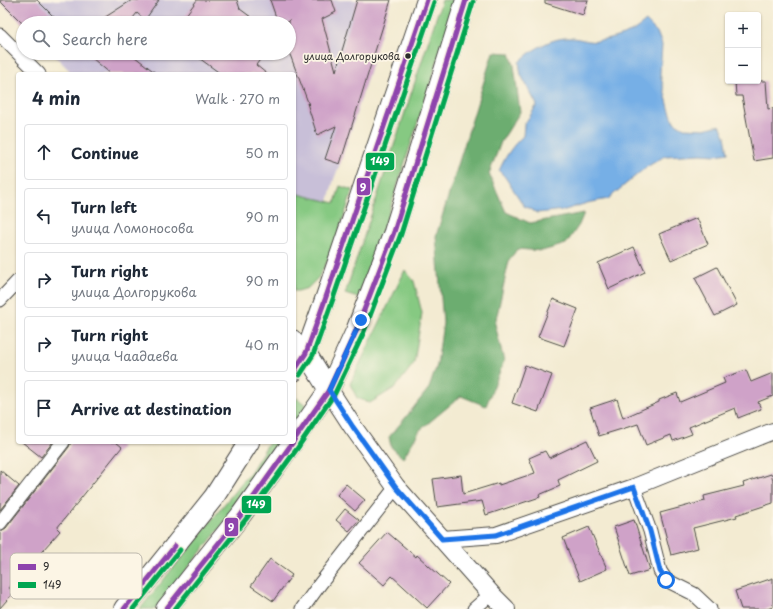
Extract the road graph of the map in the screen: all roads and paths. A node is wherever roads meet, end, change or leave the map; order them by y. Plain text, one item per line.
1 (427, 0) edge
2 (466, 0) edge
3 (0, 35) edge
4 (16, 51) edge
5 (25, 60) edge
6 (37, 72) edge
7 (16, 283) edge
8 (0, 299) edge
9 (296, 340) edge
10 (306, 353) junction
11 (296, 369) edge
12 (329, 390) junction
13 (773, 431) edge
14 (296, 437) edge
15 (61, 444) edge
16 (248, 444) edge
17 (291, 444) edge
18 (396, 487) junction
19 (634, 487) junction
20 (0, 523) edge
21 (442, 539) junction
22 (142, 587) edge
23 (490, 594) junction
24 (132, 599) edge
25 (124, 609) edge
26 (166, 609) edge
27 (302, 609) edge
28 (474, 609) edge
29 (506, 609) edge
30 (710, 609) edge

1 - 10 main road
2 - 12 main road
3 - 4 street
5 - 6 street
7 - 8 street
9 - 10 street
10 - 11 main road
10 - 12 main road
12 - 14 main road
12 - 18 main road
13 - 19 street
15 - 20 street
16 - 22 main road
17 - 26 main road
18 - 21 main road
18 - 27 street
19 - 21 street
19 - 30 street
21 - 23 main road
23 - 28 street
23 - 29 main road
24 - 25 main road

